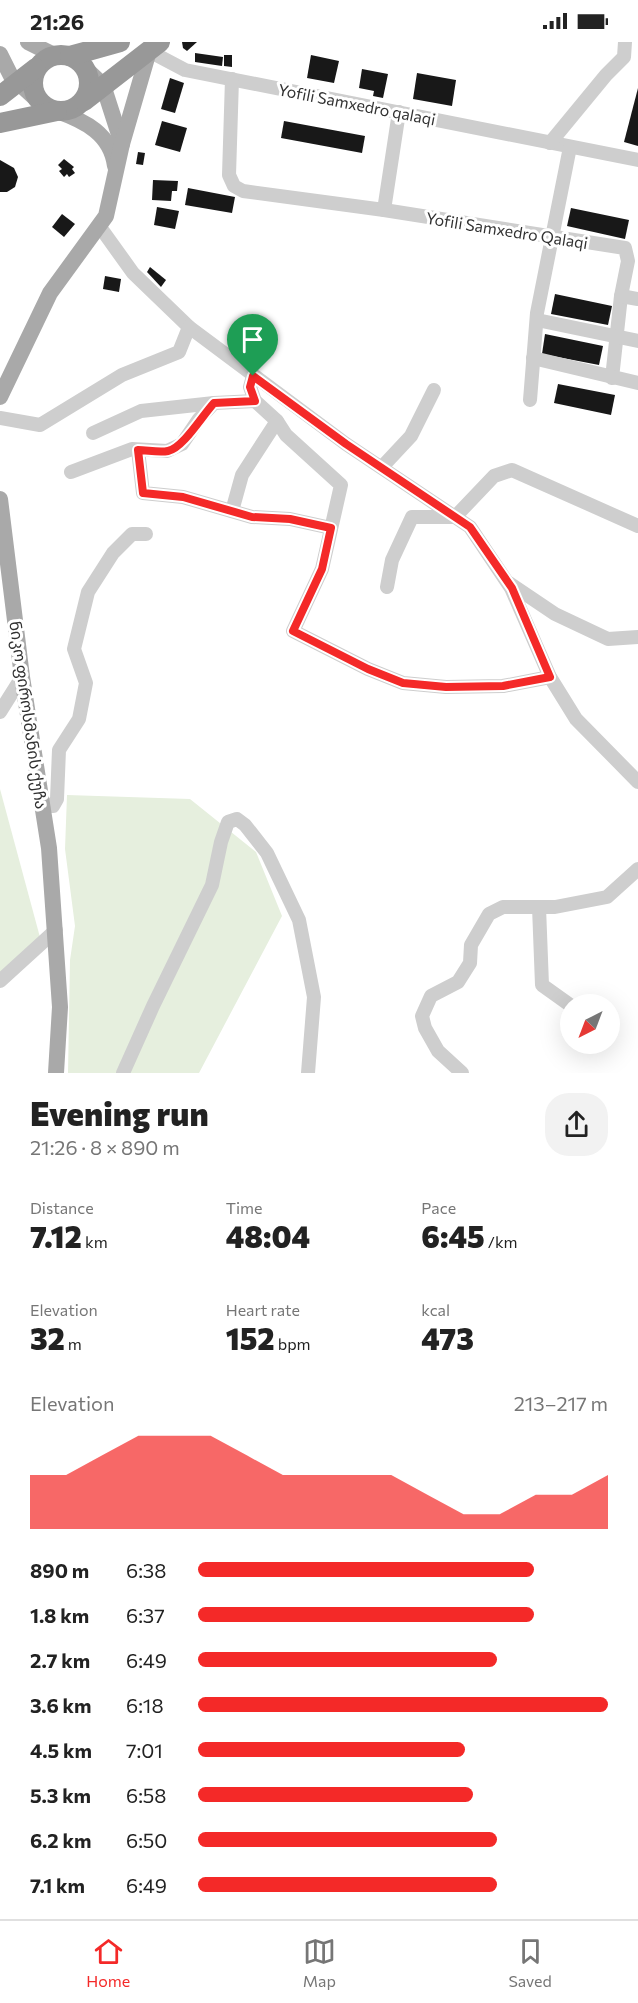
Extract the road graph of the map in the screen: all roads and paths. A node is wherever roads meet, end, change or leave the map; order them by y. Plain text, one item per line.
1 (28, 42) edge
2 (120, 42) edge
3 (625, 42) edge
4 (154, 46) edge
5 (0, 54) edge
6 (83, 67) edge
7 (36, 68) junction
8 (232, 79) junction
9 (17, 83) junction
10 (0, 96) edge
11 (38, 101) junction
12 (57, 111) junction
13 (399, 112) junction
14 (0, 123) edge
15 (550, 143) junction
16 (122, 144) junction
17 (570, 147) junction
18 (638, 160) edge
19 (116, 171) junction
20 (384, 210) junction
21 (100, 227) junction
22 (552, 238) junction
23 (621, 296) junction
24 (638, 299) edge
25 (537, 320) junction
26 (189, 327) junction
27 (616, 337) junction
28 (638, 341) edge
29 (533, 358) junction
30 (253, 376) junction
31 (612, 378) junction
32 (638, 383) edge
33 (434, 390) dead end
34 (0, 397) edge
35 (530, 400) dead end
36 (255, 401) junction
37 (214, 403) junction
38 (0, 417) edge
39 (277, 421) junction
40 (93, 434) dead end
41 (138, 450) junction
42 (382, 466) junction
43 (71, 472) dead end
44 (0, 499) edge
45 (232, 511) junction
46 (455, 517) junction
47 (638, 526) edge
48 (331, 528) junction
49 (146, 534) dead end
50 (507, 582) junction
51 (387, 587) dead end
52 (638, 637) edge
53 (22, 677) junction
54 (550, 677) junction
55 (0, 712) edge
56 (638, 782) edge
57 (40, 804) junction
58 (638, 869) edge
59 (539, 907) junction
60 (56, 930) junction
61 (0, 981) edge
62 (560, 998) edge
63 (56, 1073) edge
64 (123, 1073) edge
65 (308, 1073) edge
66 (462, 1073) edge

1 - 6 main road
2 - 6 highway
3 - 15 street
4 - 6 highway
4 - 8 street, Yofili Samxedro qalaqi
4 - 16 main road
5 - 9 main road
6 - 7 highway
6 - 12 highway
6 - 16 main road
7 - 9 highway
7 - 11 highway
8 - 13 street, Yofili Samxedro qalaqi
8 - 20 street, Yofili Samxedro Qalaqi
9 - 10 highway
9 - 11 main road
11 - 12 highway
12 - 14 highway
12 - 19 main road
13 - 15 street, Yofili Samxedro qalaqi
13 - 20 street, Yofili Samxedro Qalaqi
15 - 17 street, Yofili Samxedro qalaqi
16 - 19 main road
17 - 18 street, Yofili Samxedro qalaqi
17 - 22 street, Yofili Samxedro qalaqi
19 - 21 main road
20 - 22 street, Yofili Samxedro Qalaqi
21 - 26 street
21 - 34 main road
22 - 23 street, Yofili Samxedro Qalaqi
22 - 25 street, Yofili Samxedro qalaqi
23 - 24 street
23 - 27 street
25 - 27 street
25 - 29 street, Yofili Samxedro qalaqi
26 - 30 street
26 - 38 street
27 - 28 street
27 - 31 street
29 - 31 street
29 - 35 street, Yofili Samxedro qalaqi
30 - 36 street
30 - 42 street
31 - 32 street
33 - 42 street
36 - 37 street
36 - 39 street
37 - 40 street
37 - 41 street
39 - 45 street
39 - 48 street
41 - 43 street
41 - 45 street
42 - 46 street
44 - 53 main road, ნიკო ფიროსმანის ქუჩა
45 - 48 street
46 - 47 street
46 - 50 street
46 - 51 street
48 - 54 street
49 - 57 street
50 - 52 street
50 - 54 street
53 - 55 street
53 - 57 main road, ნიკო ფიროსმანის ქუჩა
54 - 56 street
57 - 60 main road, ნიკო ფიროსმანის ქუჩა
58 - 59 street
59 - 62 street
59 - 66 street
60 - 61 street
60 - 63 main road, ნიკო ფიროსმანის ქუჩა
64 - 65 street

